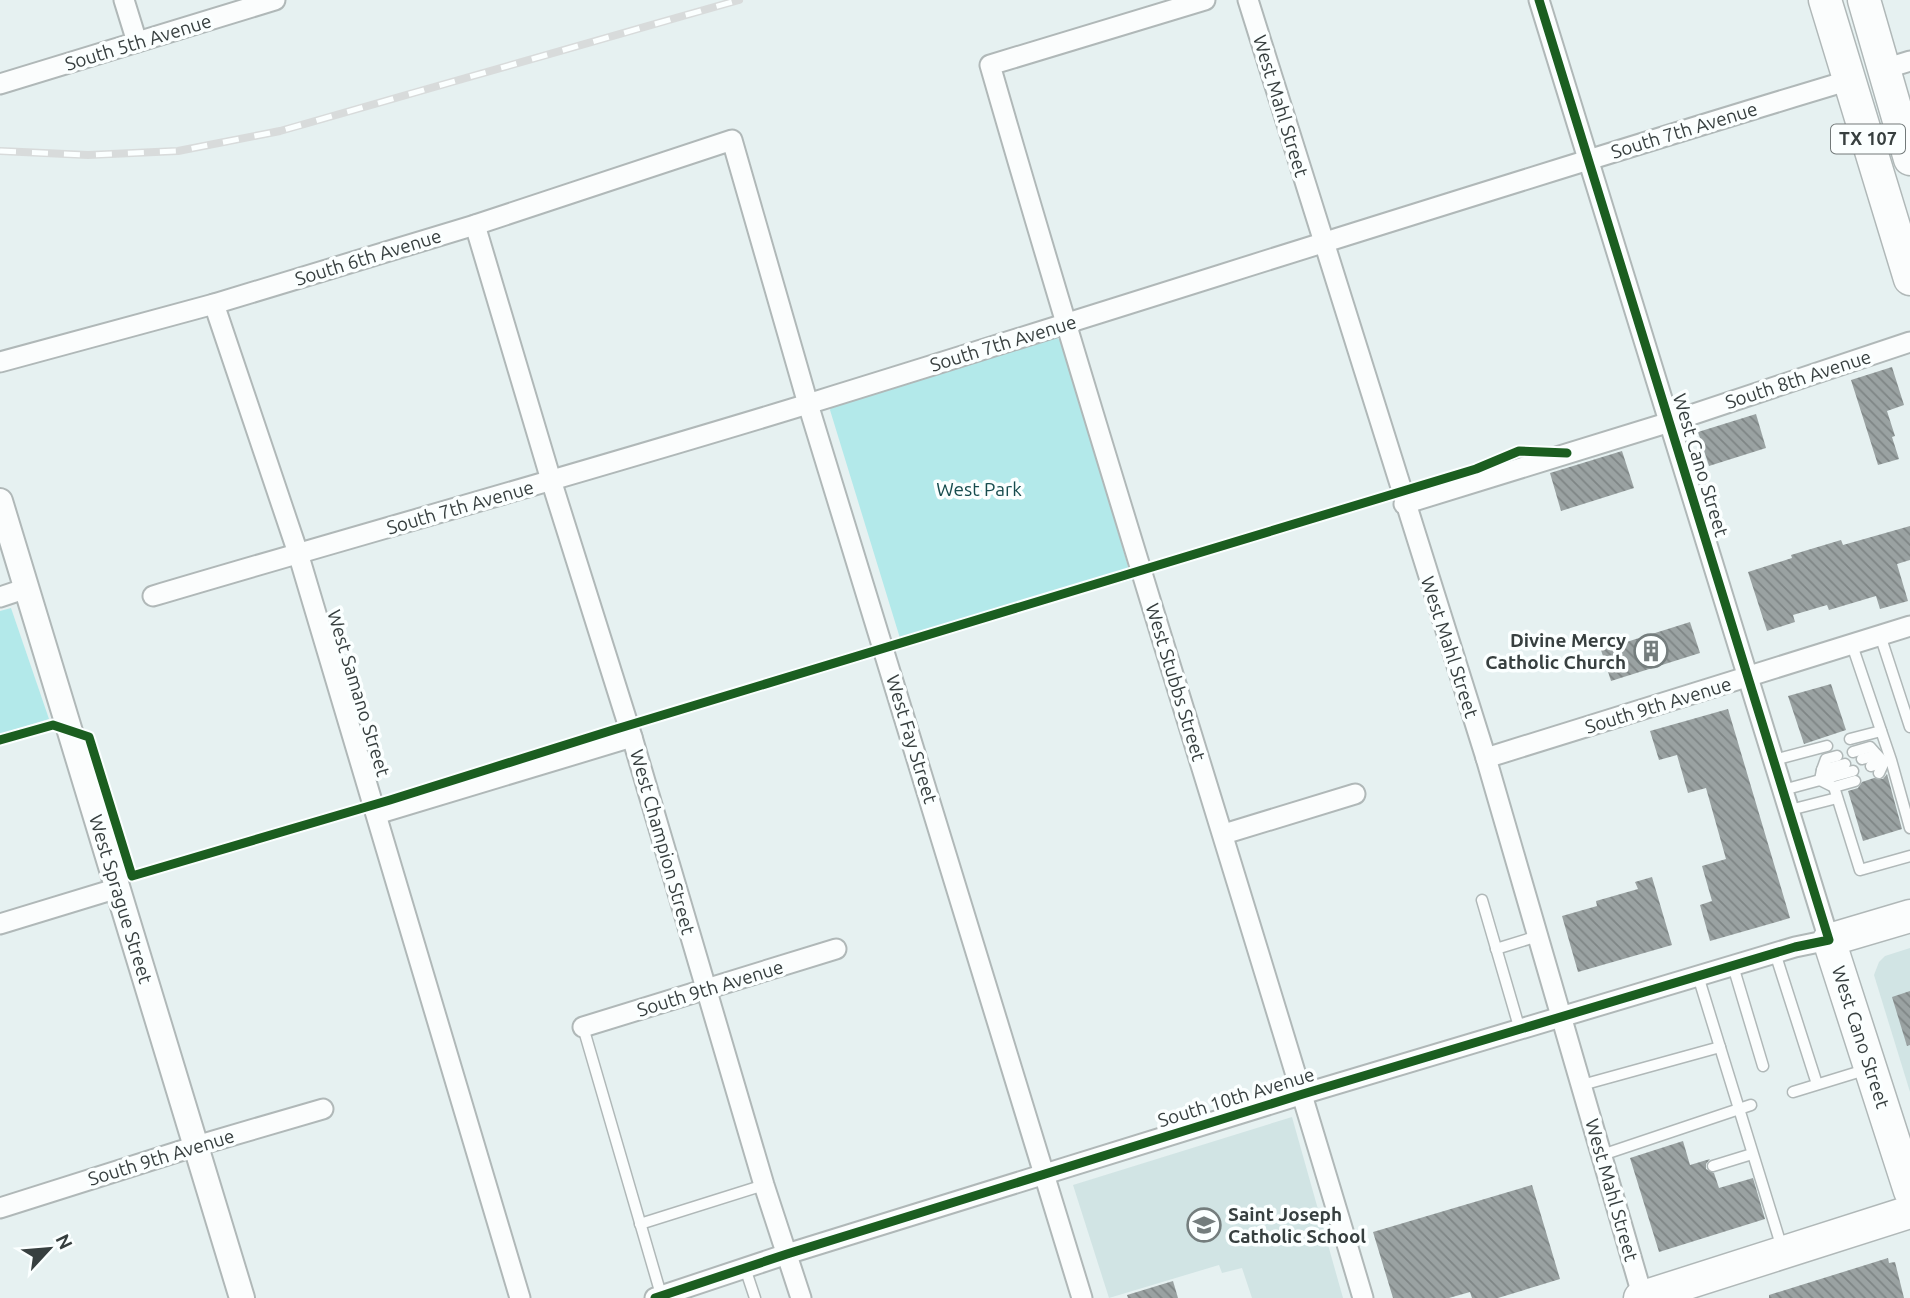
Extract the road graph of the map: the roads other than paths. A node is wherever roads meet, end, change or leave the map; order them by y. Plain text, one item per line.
1 (124, 0) edge
2 (275, 0) edge
3 (1205, 0) edge
4 (1248, 0) edge
5 (1539, 0) edge
6 (1825, 0) edge
7 (1864, 0) edge
8 (137, 42) junction
9 (1897, 65) edge
10 (1850, 80) junction
11 (0, 84) edge
12 (732, 140) joint
13 (1587, 159) junction
14 (1910, 159) edge
15 (1910, 179) edge
16 (1888, 208) junction
17 (475, 225) junction
18 (1323, 244) junction
19 (1910, 244) edge
20 (1910, 279) edge
21 (214, 304) junction
22 (1065, 323) junction
23 (1910, 342) edge
24 (0, 362) edge
25 (808, 404) junction
26 (1670, 422) junction
27 (551, 480) junction
28 (0, 501) edge
29 (1405, 504) junction
30 (298, 553) junction
31 (27, 589) junction
32 (153, 596) dead end
33 (0, 597) edge
34 (1910, 626) edge
35 (1880, 635) junction
36 (1852, 645) junction
37 (1748, 677) junction
38 (1910, 727) edge
39 (1881, 731) junction
40 (632, 737) junction
41 (1850, 739) dead end
42 (1858, 755) dead end
43 (1486, 758) junction
44 (1884, 759) junction
45 (1774, 760) junction
46 (1843, 766) junction
47 (1875, 770) dead end
48 (1821, 775) junction
49 (1783, 790) junction
50 (1836, 792) junction
51 (1355, 794) dead end
52 (1790, 810) junction
53 (377, 814) junction
54 (1910, 828) edge
55 (1224, 834) junction
56 (1910, 856) edge
57 (118, 888) junction
58 (1482, 900) dead end
59 (1910, 916) edge
60 (0, 924) edge
61 (1538, 936) junction
62 (1829, 940) junction
63 (836, 949) dead end
64 (1496, 949) junction
65 (1775, 953) junction
66 (1733, 966) junction
67 (1698, 976) junction
68 (707, 990) junction
69 (1562, 1018) junction
70 (583, 1027) joint
71 (1520, 1030) junction
72 (1720, 1047) junction
73 (1763, 1066) dead end
74 (1871, 1068) junction
75 (1817, 1084) junction
76 (1582, 1086) junction
77 (1793, 1092) dead end
78 (1303, 1094) junction
79 (1751, 1105) dead end
80 (323, 1109) dead end
81 (1738, 1110) junction
82 (196, 1146) junction
83 (1752, 1154) junction
84 (1602, 1155) junction
85 (1713, 1166) dead end
86 (1044, 1175) junction
87 (764, 1185) junction
88 (1910, 1191) edge
89 (0, 1208) edge
90 (1910, 1212) edge
91 (640, 1224) junction
92 (1783, 1252) junction
93 (787, 1254) junction
94 (745, 1268) junction
95 (659, 1297) edge
96 (242, 1298) edge
97 (520, 1298) edge
98 (755, 1298) edge
99 (801, 1298) edge
100 (1082, 1298) edge
101 (1363, 1298) edge
102 (1642, 1298) edge

1 - 8 street
2 - 8 street, South 5th Avenue
3 - 22 street, West Stubbs Street
4 - 18 street, West Mahl Street
5 - 13 street, West Cano Street
6 - 10 main road, TX 107
7 - 9 main road, TX 107
8 - 11 street, South 5th Avenue
9 - 14 main road, TX 107
10 - 13 street, South 7th Avenue
10 - 15 main road
10 - 16 main road, TX 107
12 - 17 street, South 6th Avenue
12 - 25 street, West Fay Street
13 - 18 street, South 7th Avenue
13 - 26 street, West Cano Street
16 - 19 main road
16 - 20 main road, TX 107
17 - 21 street, South 6th Avenue
17 - 27 street, West Champion Street
18 - 22 street, South 7th Avenue
18 - 29 street, West Mahl Street
21 - 24 street, South 6th Avenue
21 - 30 street, West Samano Street
22 - 25 street, South 7th Avenue
22 - 55 street, West Stubbs Street
23 - 26 street, South 8th Avenue
25 - 27 street, South 7th Avenue
25 - 86 street, West Fay Street
26 - 29 street, South 8th Avenue
26 - 37 street, West Cano Street
27 - 30 street, South 7th Avenue
27 - 40 street, West Champion Street
28 - 31 street, West Sprague Street
29 - 43 street, West Mahl Street
30 - 32 street, South 7th Avenue
30 - 53 street, West Samano Street
31 - 33 street
31 - 57 street, West Sprague Street
34 - 35 street, South 9th Avenue
35 - 36 street, South 9th Avenue
35 - 38 lane
36 - 37 street, South 9th Avenue
36 - 39 lane
37 - 43 street, South 9th Avenue
37 - 45 street, West Cano Street
39 - 41 lane
39 - 44 lane
40 - 53 street
40 - 68 street, West Champion Street
42 - 44 lane
43 - 61 street, West Mahl Street
44 - 47 lane
44 - 54 lane
45 - 46 lane
45 - 49 street, West Cano Street
46 - 48 lane
46 - 48 lane
46 - 50 lane
48 - 49 lane
48 - 50 lane
49 - 52 street, West Cano Street
50 - 52 lane
50 - 56 lane
51 - 55 street
52 - 62 street, West Cano Street
53 - 97 street, West Samano Street
55 - 78 street, West Stubbs Street
57 - 60 street
57 - 82 street, West Sprague Street
58 - 64 lane
59 - 62 main road, South 10th Avenue
61 - 64 lane
61 - 69 street, West Mahl Street
62 - 65 street, South 10th Avenue
62 - 74 main road, West Cano Street
63 - 68 street, South 9th Avenue
64 - 71 lane
65 - 66 street, South 10th Avenue
65 - 75 lane
66 - 67 street, South 10th Avenue
66 - 73 lane
67 - 69 street, South 10th Avenue
67 - 72 lane
68 - 70 street, South 9th Avenue
68 - 87 street, West Champion Street
69 - 71 street, South 10th Avenue
69 - 76 street, West Mahl Street
70 - 91 lane
71 - 78 street, South 10th Avenue
72 - 76 lane
72 - 81 lane
74 - 75 lane
74 - 88 main road, West Cano Street
75 - 77 lane
76 - 84 street, West Mahl Street
78 - 86 street, South 10th Avenue
78 - 101 street, West Stubbs Street
79 - 81 lane
80 - 82 street, South 9th Avenue
81 - 83 lane
81 - 84 lane
82 - 89 street, South 9th Avenue
82 - 96 street, West Sprague Street
83 - 85 lane
83 - 92 lane
84 - 102 street, West Mahl Street
86 - 93 street, South 10th Avenue
86 - 100 street, West Fay Street
87 - 91 lane
87 - 93 street, West Champion Street
90 - 92 main road
91 - 95 lane
92 - 102 main road
93 - 94 street, South 10th Avenue
93 - 99 street, West Champion Street
94 - 95 street, South 10th Avenue
94 - 98 lane

